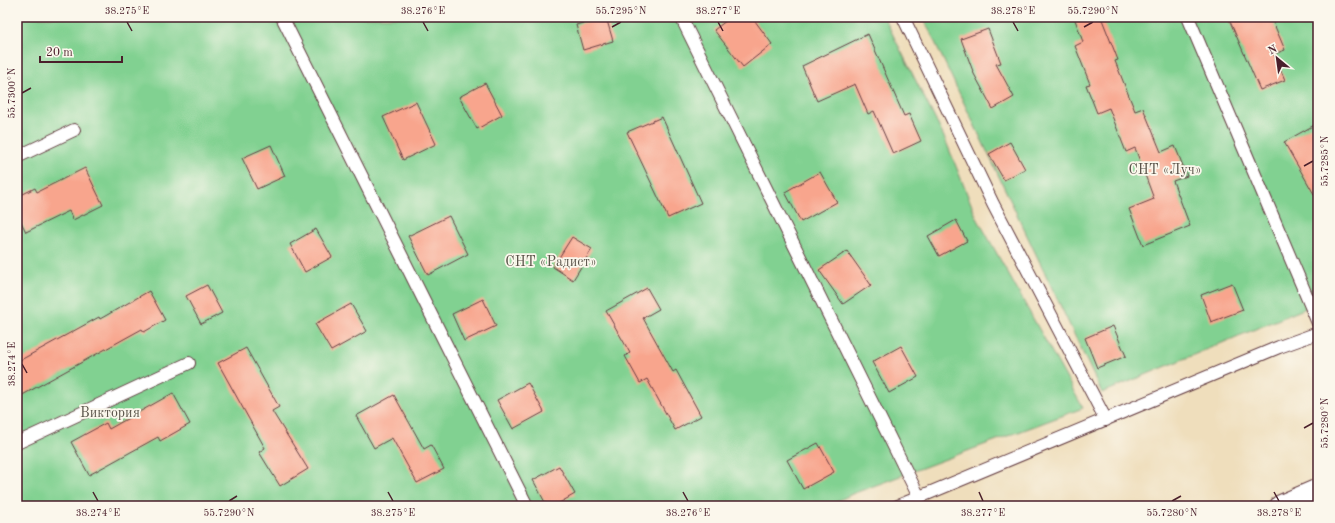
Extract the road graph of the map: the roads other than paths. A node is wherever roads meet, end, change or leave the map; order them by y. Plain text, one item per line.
1 (282, 17) edge
2 (681, 17) edge
3 (903, 17) edge
4 (1188, 17) edge
5 (74, 130) dead end
6 (17, 157) edge
7 (1318, 323) edge
8 (1318, 333) edge
9 (188, 363) dead end
10 (1106, 420) junction
11 (17, 443) edge
12 (1318, 490) edge
13 (919, 497) junction
14 (527, 506) edge
15 (898, 506) edge
16 (1281, 506) edge

1 - 14 lane
2 - 13 lane
3 - 10 lane
4 - 7 lane
5 - 6 lane
8 - 10 lane
9 - 11 lane
10 - 13 lane
12 - 16 main road
13 - 15 lane

